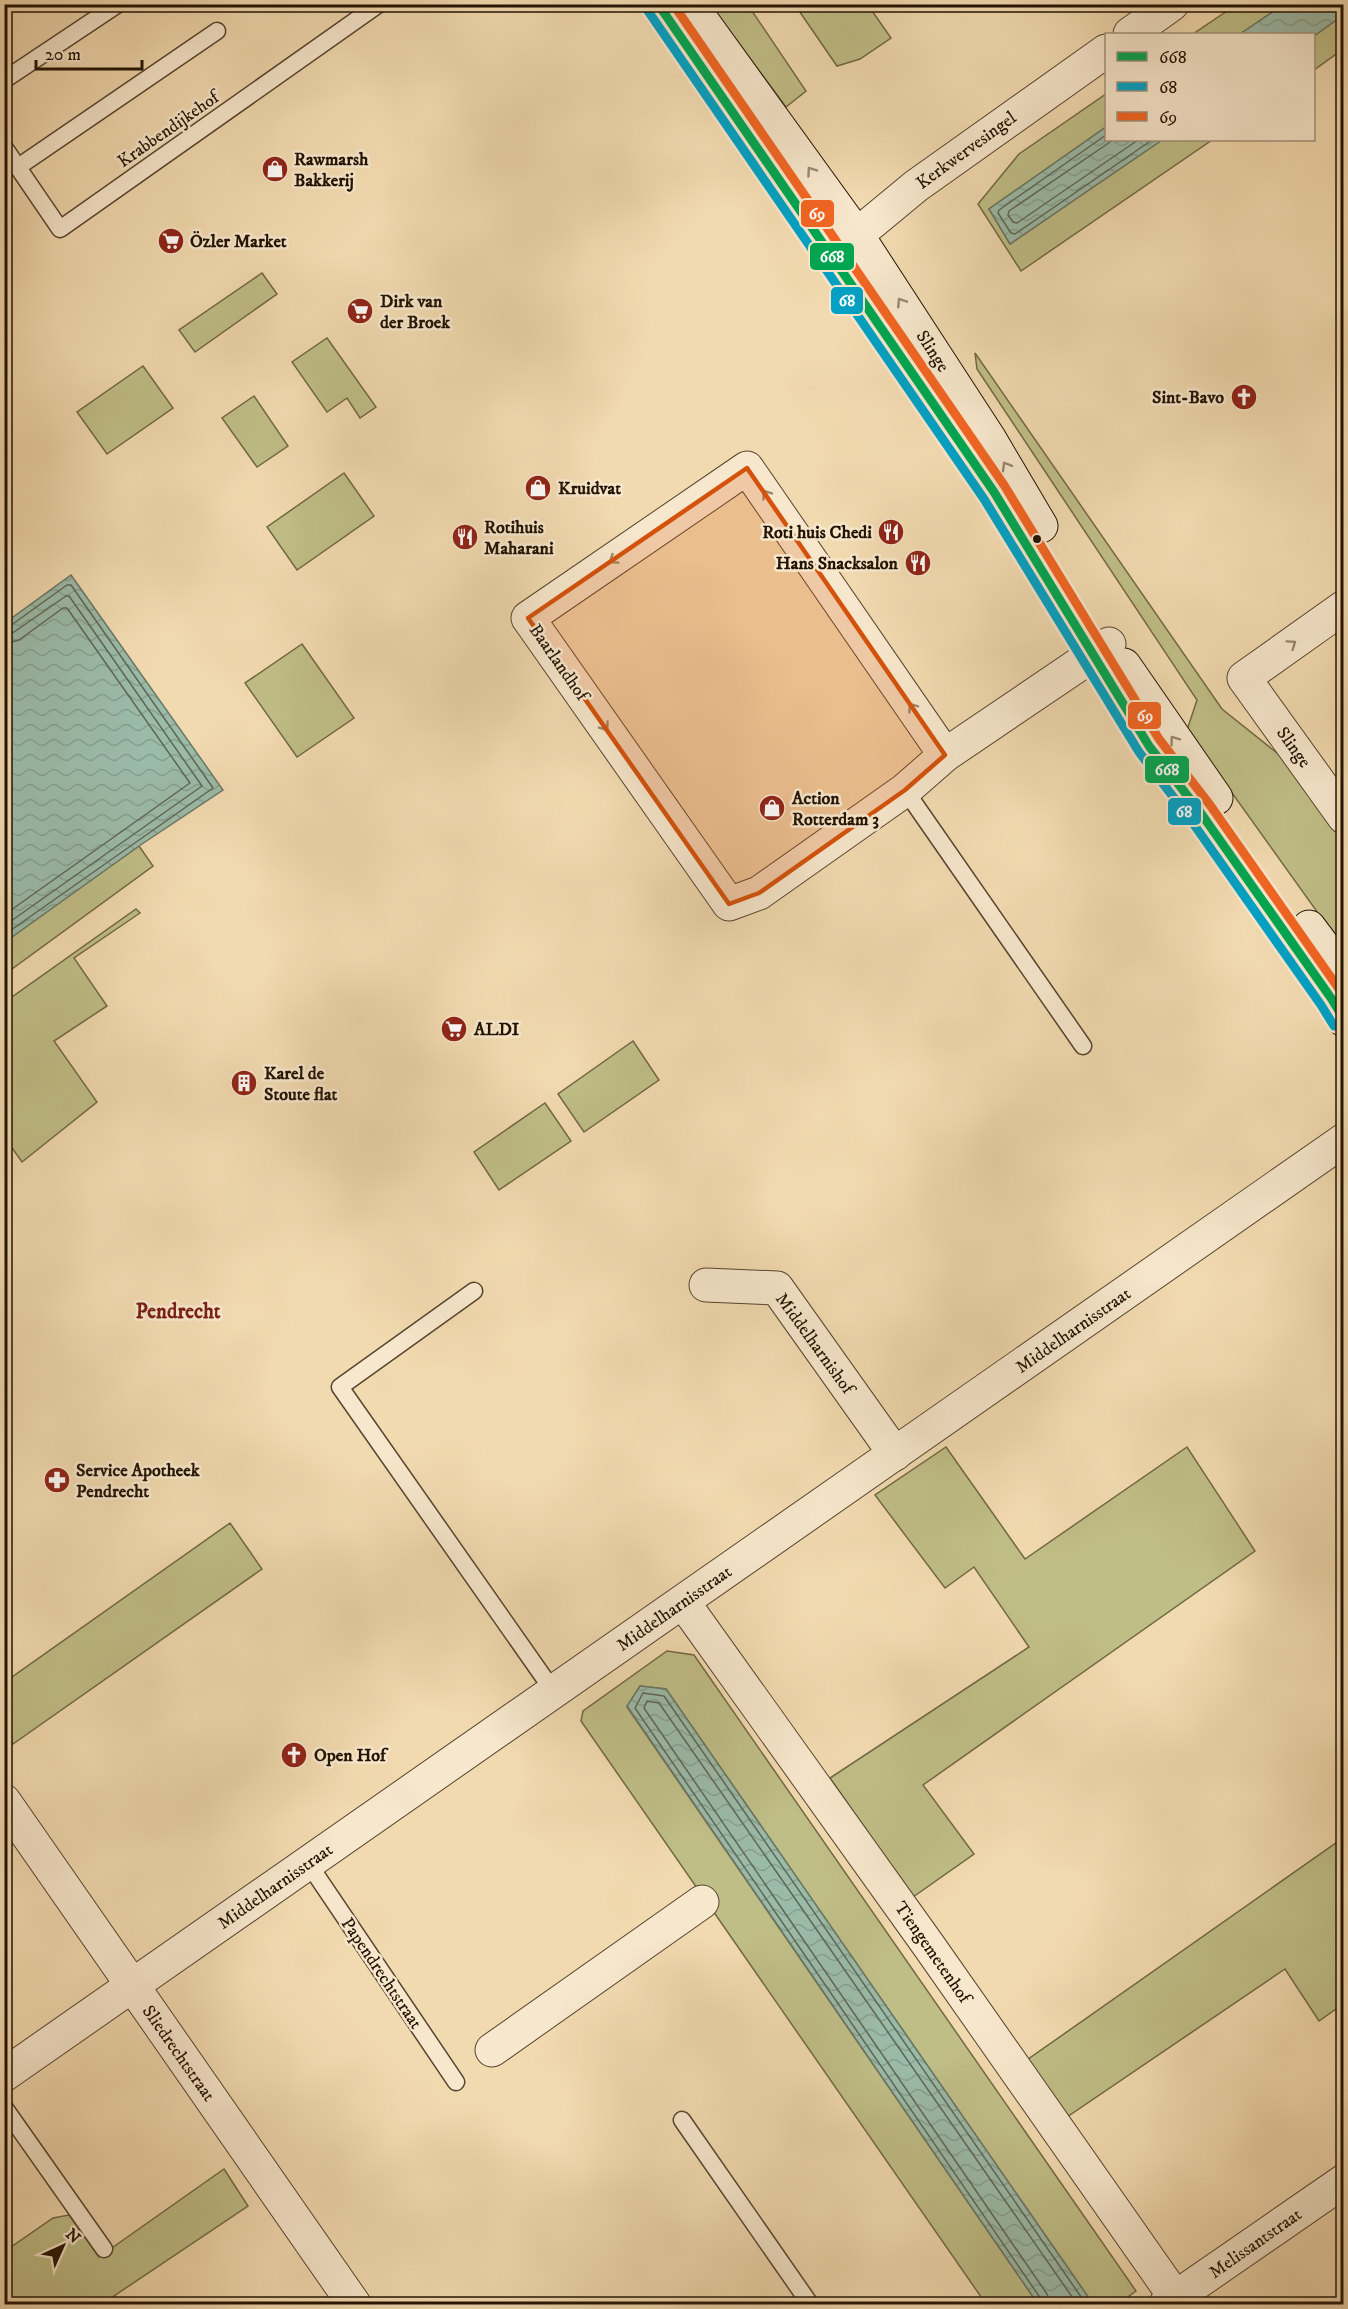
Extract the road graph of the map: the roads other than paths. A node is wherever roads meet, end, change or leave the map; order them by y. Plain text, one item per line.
1 (118, 4) edge
2 (379, 4) edge
3 (658, 4) edge
4 (690, 4) edge
5 (1172, 4) edge
6 (217, 31) dead end
7 (1131, 33) edge
8 (1105, 52) edge
9 (4, 80) edge
10 (4, 147) edge
11 (18, 167) junction
12 (857, 235) junction
13 (831, 256) junction
14 (1344, 607) edge
15 (1101, 650) junction
16 (945, 755) junction
17 (905, 790) junction
18 (1344, 817) edge
19 (1344, 974) edge
20 (1344, 1020) edge
21 (1083, 1046) dead end
22 (1344, 1140) edge
23 (706, 1285) dead end
24 (474, 1291) dead end
25 (895, 1454) junction
26 (683, 1602) junction
27 (554, 1692) junction
28 (4, 1801) edge
29 (308, 1863) junction
30 (702, 1902) dead end
31 (133, 1986) junction
32 (492, 2050) dead end
33 (4, 2075) edge
34 (456, 2082) dead end
35 (4, 2107) edge
36 (682, 2120) dead end
37 (1344, 2181) edge
38 (104, 2250) dead end
39 (1174, 2302) edge
40 (354, 2304) edge
41 (810, 2304) edge

1 - 9 lane
2 - 11 lane, Krabbendijkehof
3 - 13 street, Slinge
12 -> 4 street, Slinge
5 - 7 street
6 - 11 lane
8 - 12 street, Kerkwervesingel
10 - 11 lane, Krabbendijkehof
12 - 13 street, Kerkwervesingel
15 -> 12 street, Slinge
13 - 15 street, Slinge
18 -> 14 street, Slinge
15 - 16 street, Baarlandhof
19 -> 15 street, Slinge
15 - 20 street, Slinge
16 - 17 street, Baarlandhof
16 -> 17 street, Baarlandhof
17 - 21 lane
22 - 25 street, Middelharnisstraat
23 - 25 street, Middelharnishof
24 - 27 lane
25 - 26 street, Middelharnisstraat
26 - 27 street, Middelharnisstraat
26 - 39 street, Tiengemetenhof
27 - 29 street, Middelharnisstraat
28 - 31 street, Sliedrechtstraat
29 - 31 street, Middelharnisstraat
29 - 34 lane, Papendrechtstraat
30 - 32 street
31 - 33 street, Middelharnisstraat
31 - 40 street, Sliedrechtstraat
35 - 38 lane
36 - 41 lane
37 - 39 street, Melissantstraat

